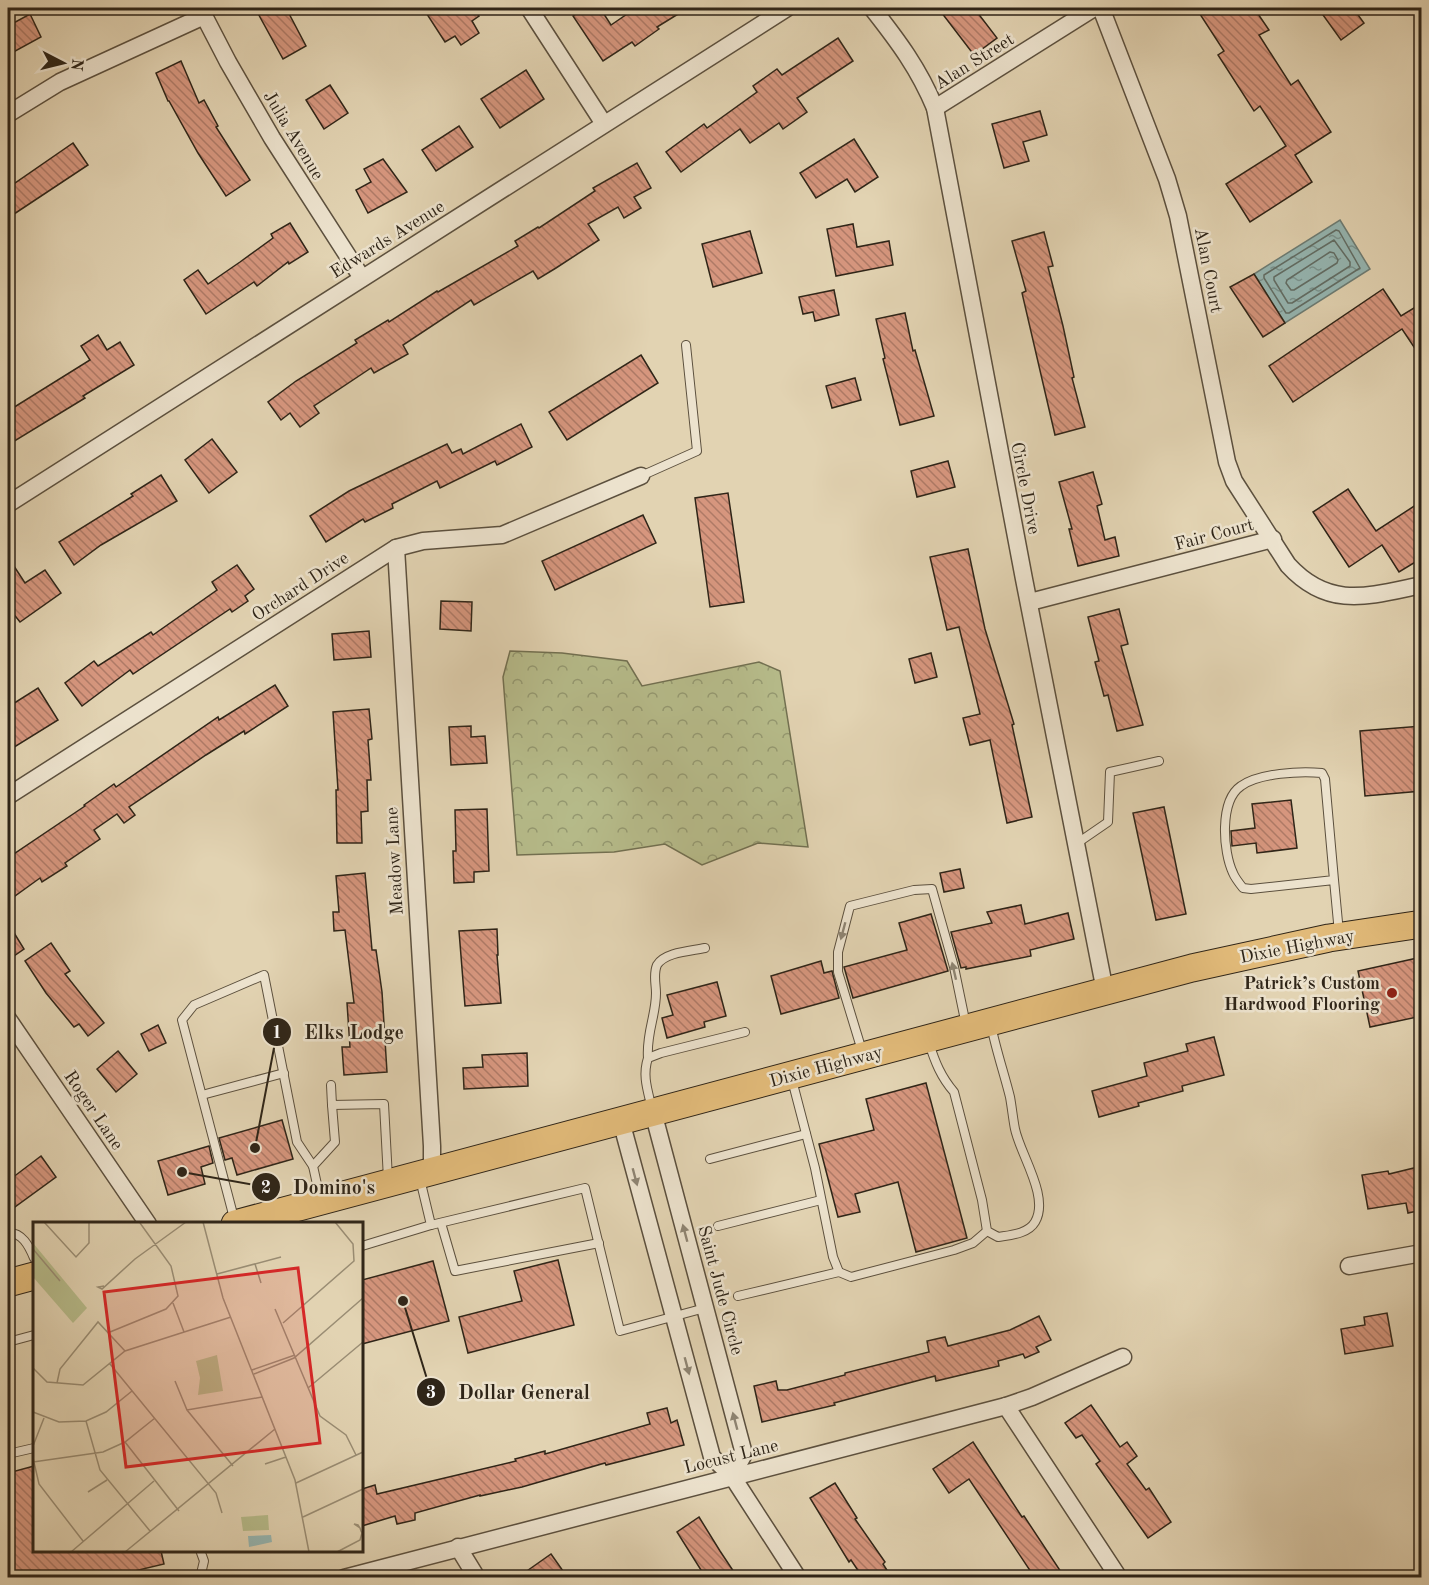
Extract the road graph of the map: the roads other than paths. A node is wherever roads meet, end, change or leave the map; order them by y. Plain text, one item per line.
1 (529, 8) edge
2 (787, 8) edge
3 (872, 8) edge
4 (1094, 8) edge
5 (1101, 8) edge
6 (202, 12) edge
7 (935, 108) junction
8 (8, 114) edge
9 (604, 124) junction
10 (362, 278) junction
11 (686, 345) dead end
12 (641, 476) joint
13 (8, 504) edge
14 (1273, 539) junction
15 (396, 548) junction
16 (1422, 585) edge
17 (1030, 602) junction
18 (1159, 761) dead end
19 (8, 796) edge
20 (1076, 844) junction
21 (1334, 880) junction
22 (1422, 924) edge
23 (1340, 937) junction
24 (705, 948) dead end
25 (1105, 991) junction
26 (8, 1019) edge
27 (979, 1025) junction
28 (745, 1032) dead end
29 (928, 1039) junction
30 (864, 1056) junction
31 (648, 1058) junction
32 (284, 1073) junction
33 (790, 1076) junction
34 (331, 1084) dead end
35 (202, 1095) junction
36 (332, 1106) junction
37 (653, 1112) junction
38 (621, 1121) junction
39 (806, 1134) junction
40 (710, 1159) dead end
41 (313, 1166) junction
42 (425, 1173) junction
43 (388, 1183) junction
44 (821, 1200) junction
45 (321, 1201) junction
46 (146, 1222) edge
47 (235, 1222) edge
48 (239, 1222) edge
49 (441, 1222) junction
50 (431, 1225) junction
51 (718, 1226) dead end
52 (987, 1231) junction
53 (8, 1233) edge
54 (599, 1243) junction
55 (363, 1246) edge
56 (1422, 1253) edge
57 (33, 1256) edge
58 (1349, 1266) dead end
59 (839, 1272) junction
60 (33, 1276) edge
61 (8, 1283) edge
62 (738, 1296) dead end
63 (705, 1308) junction
64 (674, 1317) junction
65 (33, 1335) edge
66 (8, 1342) edge
67 (1123, 1356) dead end
68 (1006, 1406) junction
69 (33, 1448) edge
70 (8, 1454) edge
71 (732, 1476) junction
72 (458, 1547) junction
73 (200, 1552) edge
74 (200, 1578) edge
75 (344, 1578) edge
76 (477, 1578) edge
77 (798, 1578) edge
78 (1119, 1578) edge

1 - 9 street
2 - 9 street, Edwards Avenue
3 - 7 street, Circle Drive
4 - 7 street, Alan Street
5 - 14 street, Alan Court
6 - 8 street
6 - 10 street, Julia Avenue
7 - 17 street, Circle Drive
9 - 10 street, Edwards Avenue
10 - 13 street, Edwards Avenue
11 - 12 lane
12 - 15 street, Orchard Drive
14 - 16 street, Fair Court
14 - 17 street, Fair Court
15 - 19 street, Orchard Drive
15 - 42 street, Meadow Lane
17 - 20 street, Circle Drive
18 - 20 lane
20 - 25 street, Circle Drive
21 - 21 lane
21 - 23 lane
22 - 23 main road, Dixie Highway
23 - 25 main road, Dixie Highway
24 - 31 lane
25 - 27 main road, Dixie Highway
26 - 46 street, Roger Lane
27 - 29 main road, Dixie Highway
27 -> 30 lane
27 - 52 lane
28 - 31 lane
29 - 30 main road, Dixie Highway
29 - 52 lane
30 - 33 main road, Dixie Highway
31 - 37 lane
32 - 35 lane
32 - 35 lane
32 - 41 lane
33 - 37 main road, Dixie Highway
33 - 39 lane
34 - 36 lane
35 - 47 lane
36 - 41 lane
36 - 43 lane
37 - 38 main road, Dixie Highway
63 -> 37 street, Saint Jude Circle
38 - 42 main road, Dixie Highway
38 -> 64 street
39 - 40 lane
39 - 44 lane
41 - 45 lane
42 - 43 main road, Dixie Highway
42 - 50 lane
43 - 45 main road, Dixie Highway
44 - 51 lane
44 - 59 lane
45 - 48 main road, Dixie Highway
49 - 50 lane
49 - 54 lane
49 - 54 lane
50 - 55 lane
52 - 59 lane
53 - 57 lane
54 - 64 lane
56 - 58 street
59 - 62 lane
60 - 61 main road
63 - 64 lane
71 -> 63 street, Saint Jude Circle
64 -> 71 street
65 - 66 lane
67 - 68 street, Locust Lane
68 - 71 street, Locust Lane
68 - 78 street
69 - 70 lane
71 - 72 street, Locust Lane
71 - 77 street
72 - 75 street, Locust Lane
72 - 76 street
73 - 74 lane

